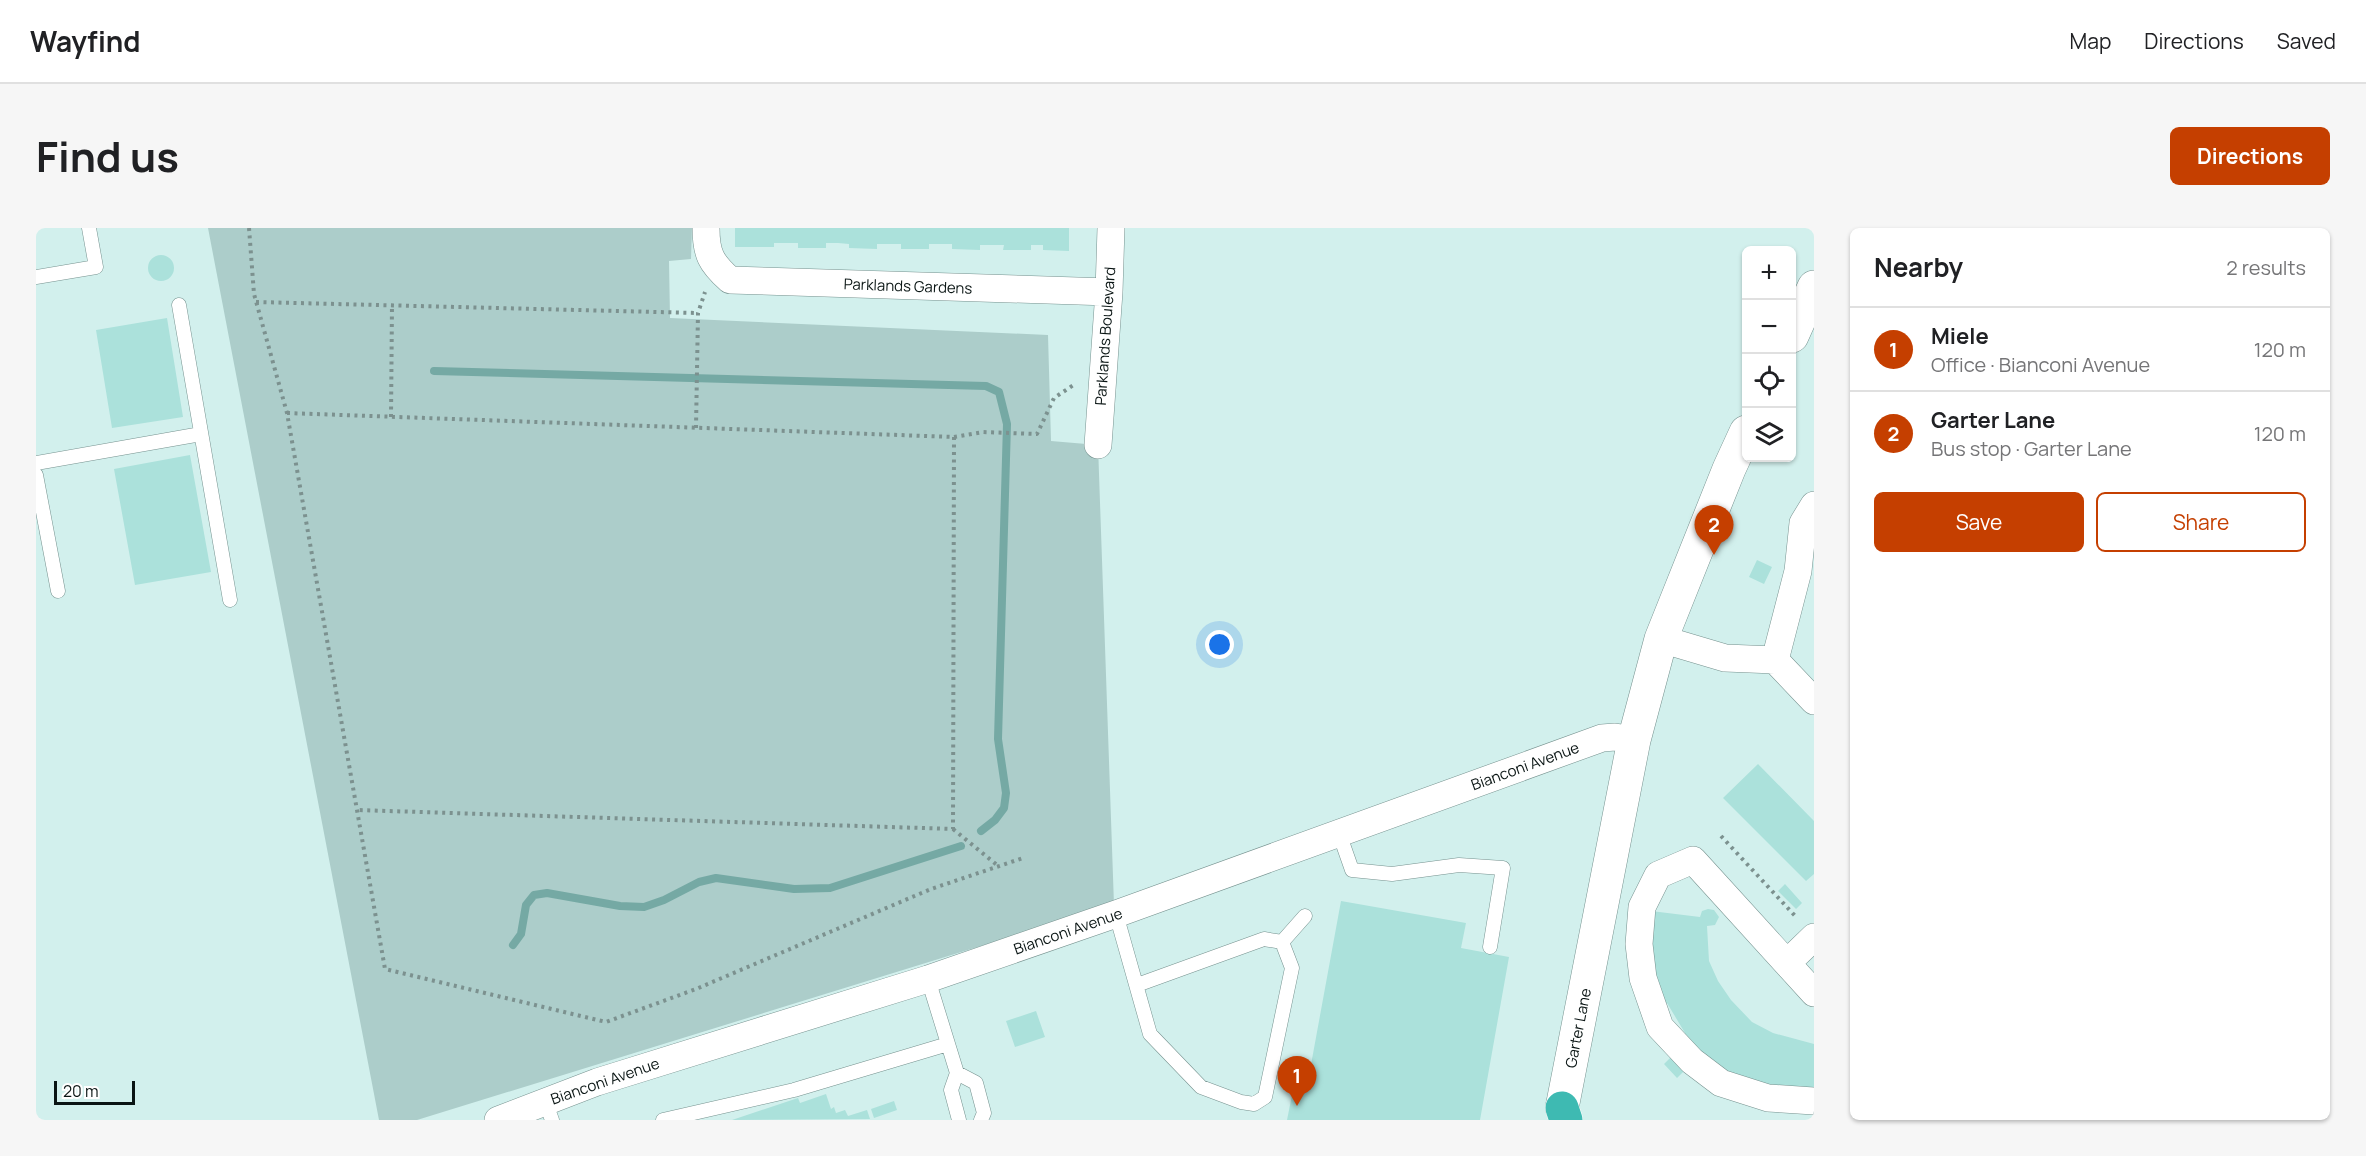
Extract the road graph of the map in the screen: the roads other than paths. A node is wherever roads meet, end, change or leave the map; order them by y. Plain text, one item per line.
1 (89, 228) edge
2 (706, 228) edge
3 (1111, 228) edge
4 (36, 277) edge
5 (1814, 288) edge
6 (1109, 292) junction
7 (179, 305) dead end
8 (1796, 326) edge
9 (201, 434) junction
10 (1742, 441) edge
11 (1098, 445) dead end
12 (36, 463) edge
13 (36, 475) edge
14 (1814, 505) edge
15 (1806, 574) edge
16 (58, 591) dead end
17 (230, 600) dead end
18 (1661, 639) junction
19 (1775, 660) junction
20 (1814, 701) edge
21 (1634, 741) junction
22 (1339, 833) junction
23 (1116, 914) junction
24 (1305, 916) dead end
25 (1806, 928) edge
26 (1282, 942) junction
27 (1490, 947) dead end
28 (1787, 963) junction
29 (928, 979) junction
30 (1137, 986) junction
31 (1814, 993) edge
32 (948, 1044) junction
33 (957, 1073) junction
34 (1814, 1101) edge
35 (549, 1111) edge
36 (1563, 1116) edge
37 (498, 1120) edge
38 (663, 1120) edge
39 (959, 1120) edge
40 (981, 1120) edge

1 - 4 lane
2 - 6 street, Parklands Gardens
3 - 6 street, Parklands Boulevard
5 - 8 street
6 - 11 street, Parklands Boulevard
7 - 9 lane
9 - 12 lane
9 - 17 lane
10 - 18 street, Garter Lane
13 - 16 lane
14 - 15 street
15 - 19 street
18 - 19 street
18 - 21 street, Garter Lane
19 - 20 street
21 - 22 street, Bianconi Avenue
21 - 36 street, Garter Lane
22 - 23 street, Bianconi Avenue
22 - 27 lane
23 - 29 street, Bianconi Avenue
23 - 30 lane
24 - 26 lane
25 - 28 street
26 - 30 lane
26 - 30 lane
28 - 31 street
28 - 34 street
29 - 32 lane
29 - 35 street, Bianconi Avenue
32 - 33 lane
32 - 38 lane
33 - 39 lane
33 - 40 lane
35 - 37 street, Bianconi Avenue

